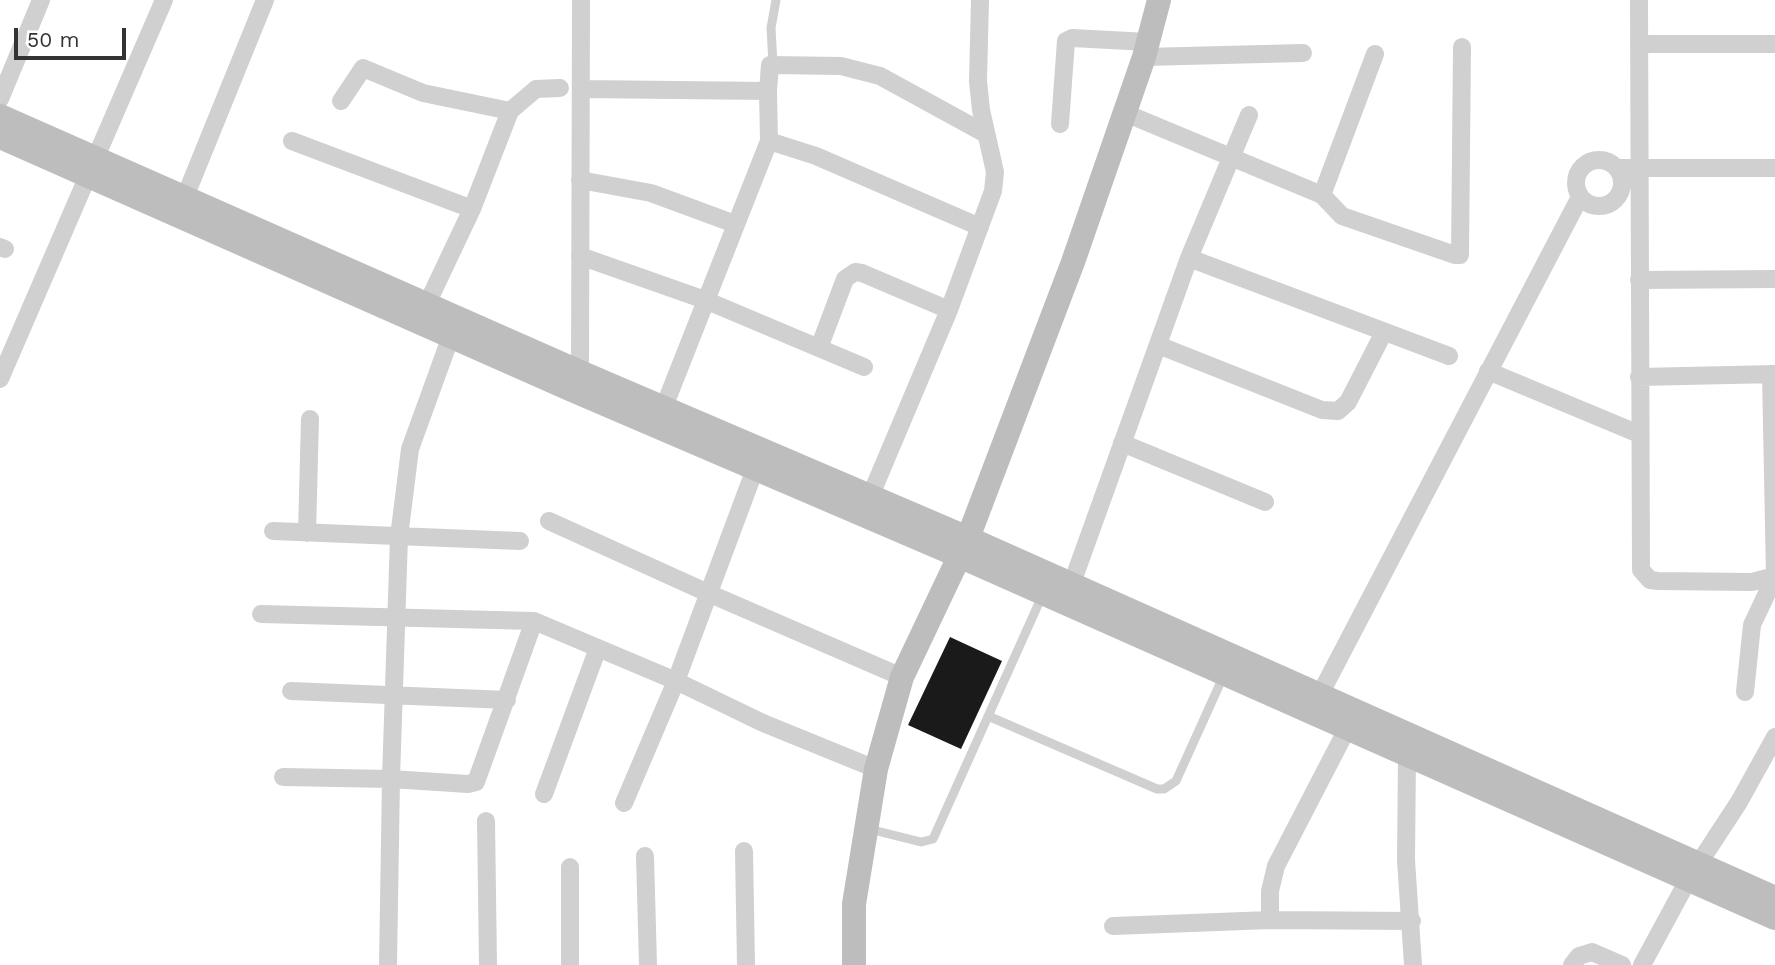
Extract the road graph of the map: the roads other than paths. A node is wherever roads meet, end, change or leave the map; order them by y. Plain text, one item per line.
1 (41, 0) edge
2 (164, 0) edge
3 (265, 0) edge
4 (581, 0) edge
5 (775, 0) edge
6 (980, 0) edge
7 (1159, 0) edge
8 (1639, 0) edge
9 (1639, 44) junction
10 (1775, 44) edge
11 (1462, 47) dead end
12 (1146, 49) junction
13 (1303, 53) dead end
14 (1375, 54) dead end
15 (773, 64) junction
16 (560, 88) dead end
17 (581, 89) junction
18 (768, 91) junction
19 (0, 99) edge
20 (341, 102) dead end
21 (510, 111) junction
22 (1125, 113) junction
23 (1249, 114) dead end
24 (0, 116) edge
25 (1060, 124) dead end
26 (986, 134) junction
27 (0, 137) edge
28 (292, 141) dead end
29 (769, 141) junction
30 (1230, 158) junction
31 (92, 167) junction
32 (1617, 168) junction
33 (1639, 168) junction
34 (1775, 168) edge
35 (580, 180) junction
36 (1322, 195) junction
37 (185, 197) junction
38 (1580, 197) junction
39 (472, 209) junction
40 (735, 224) junction
41 (980, 227) junction
42 (580, 256) junction
43 (1189, 258) junction
44 (1775, 279) edge
45 (1639, 280) junction
46 (705, 300) junction
47 (427, 304) junction
48 (949, 310) junction
49 (1384, 332) junction
50 (451, 337) junction
51 (1158, 345) junction
52 (819, 348) junction
53 (1449, 356) dead end
54 (864, 367) dead end
55 (1488, 371) junction
56 (580, 372) junction
57 (1773, 374) edge
58 (1639, 377) junction
59 (0, 379) edge
60 (664, 407) junction
61 (310, 419) dead end
62 (1639, 434) junction
63 (1122, 443) junction
64 (755, 469) junction
65 (870, 497) junction
66 (1265, 502) dead end
67 (550, 521) dead end
68 (273, 531) dead end
69 (307, 533) junction
70 (399, 537) junction
71 (520, 541) dead end
72 (963, 547) junction
73 (1775, 576) edge
74 (1071, 586) junction
75 (708, 593) junction
76 (1043, 595) junction
77 (261, 614) dead end
78 (398, 617) junction
79 (534, 621) junction
80 (598, 649) junction
81 (1223, 675) junction
82 (902, 677) junction
83 (676, 681) junction
84 (291, 691) dead end
85 (1745, 692) dead end
86 (393, 695) junction
87 (507, 700) junction
88 (1315, 704) junction
89 (988, 716) junction
90 (1347, 729) junction
91 (1775, 737) edge
92 (1408, 756) junction
93 (876, 769) junction
94 (283, 777) dead end
95 (391, 779) junction
96 (544, 794) dead end
97 (624, 803) dead end
98 (486, 821) dead end
99 (868, 829) junction
100 (744, 851) dead end
101 (645, 856) dead end
102 (569, 867) dead end
103 (1693, 872) junction
104 (1775, 898) edge
105 (1775, 918) edge
106 (1270, 920) junction
107 (1412, 921) junction
108 (1113, 926) dead end
109 (388, 965) edge
110 (488, 965) edge
111 (570, 965) edge
112 (648, 965) edge
113 (746, 965) edge
114 (854, 965) edge
115 (1413, 965) edge
116 (1572, 965) edge
117 (1622, 965) edge
118 (1642, 965) edge

1 - 19 street
2 - 31 street
3 - 37 street
4 - 17 street
5 - 15 lane
6 - 26 street
7 - 12 main road
8 - 9 street
9 - 10 street
9 - 33 street
11 - 36 street
12 - 13 street
12 - 22 main road
12 - 25 street
14 - 36 street
15 - 18 street
15 - 26 street
16 - 21 street
17 - 18 street
17 - 35 street
18 - 29 street
20 - 21 street
21 - 39 street
22 - 30 street
22 - 72 main road
23 - 30 street
24 - 31 main road
26 - 41 street
27 - 31 main road
28 - 39 street
29 - 40 street
29 - 41 street
30 - 36 street
30 - 43 street
31 - 37 main road
31 - 50 main road
31 - 59 street
32 - 33 street
32 - 38 street
32 - 38 street
33 - 34 street
33 - 45 street
35 - 40 street
35 - 42 street
37 - 47 main road
38 - 55 street
39 - 47 street
40 - 46 street
41 - 48 street
42 - 46 street
42 - 56 street
43 - 49 street
43 - 51 street
44 - 45 street
45 - 58 street
46 - 52 street
46 - 60 street
47 - 56 main road
48 - 52 street
48 - 65 street
49 - 51 street
49 - 53 street
50 - 64 main road
50 - 70 street
51 - 63 street
52 - 54 street
55 - 62 street
55 - 88 street
56 - 60 main road
57 - 58 street
57 - 73 street
58 - 62 street
60 - 65 main road
61 - 69 street
62 - 73 street
63 - 66 street
63 - 74 street
64 - 72 main road
64 - 75 street
65 - 72 main road
67 - 75 street
68 - 69 street
69 - 70 street
70 - 71 street
70 - 78 street
72 - 74 main road
72 - 76 main road
72 - 82 main road
73 - 85 street
74 - 88 main road
75 - 82 street
75 - 83 street
76 - 81 main road
76 - 89 lane
77 - 78 street
78 - 79 street
78 - 86 street
79 - 80 street
79 - 87 street
80 - 83 street
80 - 96 street
81 - 88 main road
81 - 89 lane
82 - 93 main road
83 - 93 street
83 - 97 street
84 - 86 street
86 - 87 street
86 - 95 street
87 - 95 street
88 - 90 main road
88 - 103 main road
89 - 99 lane
90 - 92 main road
90 - 106 street
91 - 103 street
92 - 103 main road
92 - 107 street
93 - 99 main road
94 - 95 street
95 - 109 street
98 - 110 street
99 - 114 main road
100 - 113 street
101 - 112 street
102 - 111 street
103 - 104 main road
103 - 105 main road
103 - 118 street
106 - 107 street
106 - 108 street
107 - 115 street
116 - 117 street

